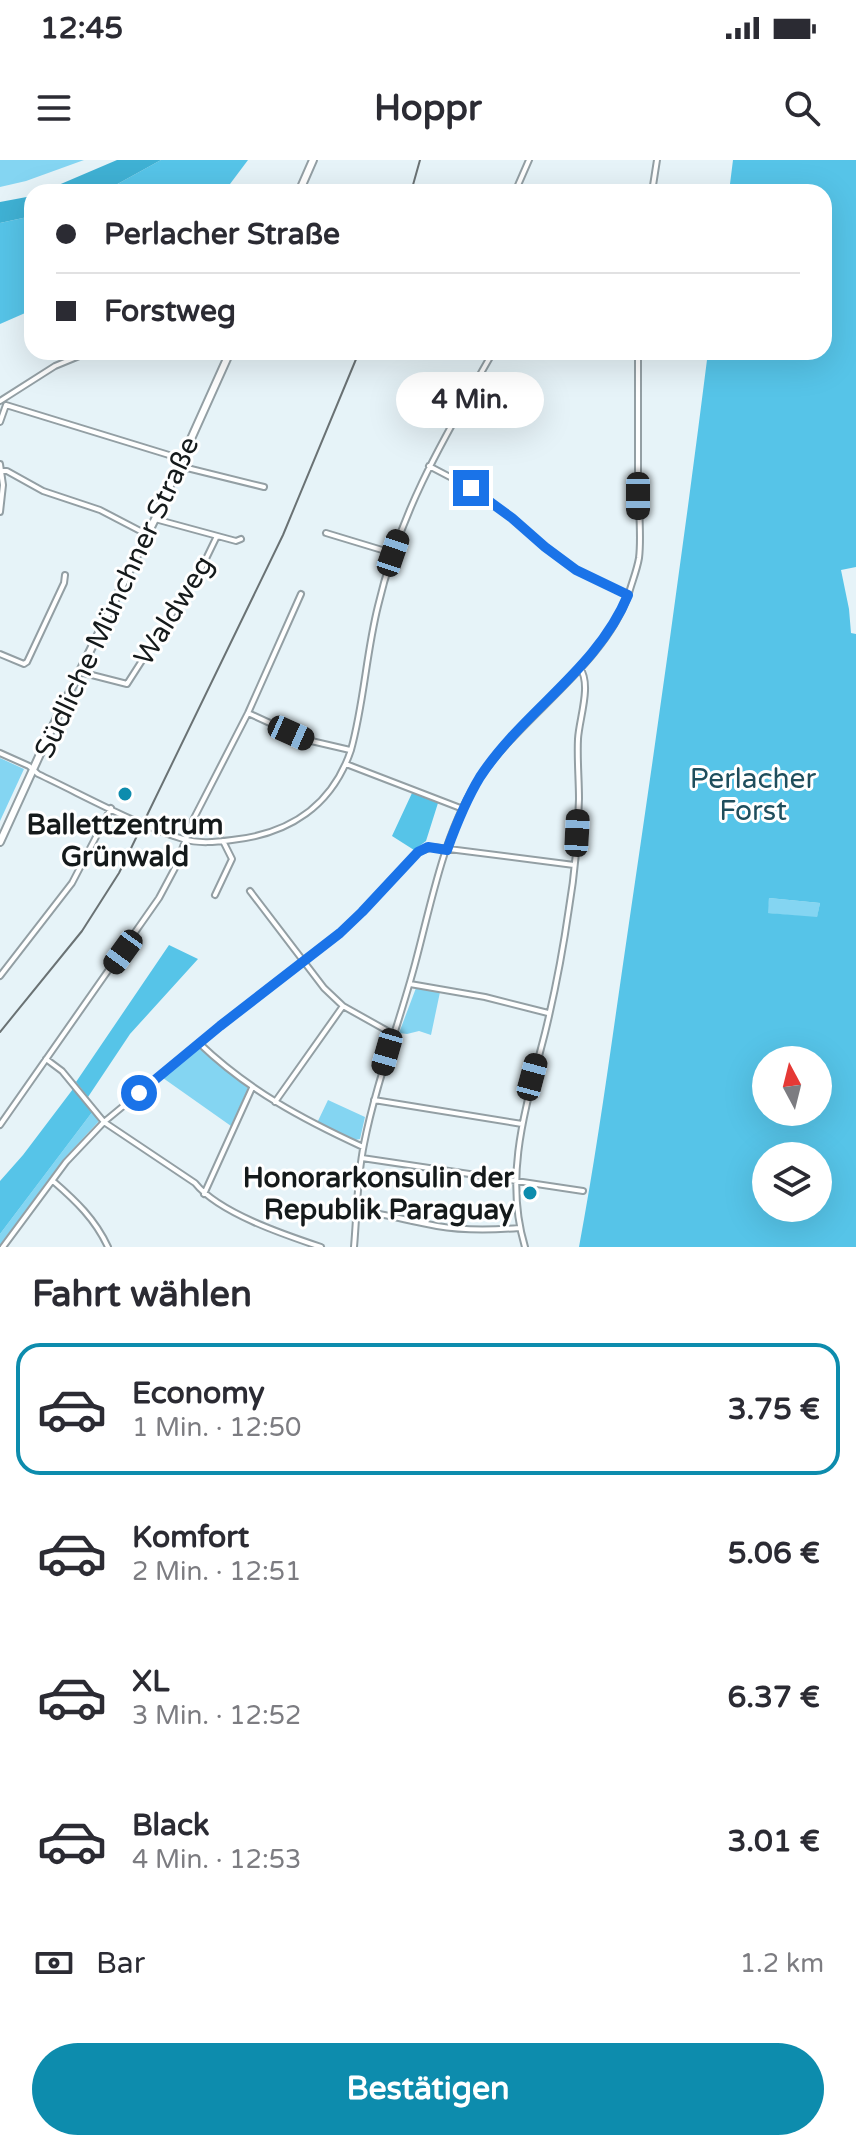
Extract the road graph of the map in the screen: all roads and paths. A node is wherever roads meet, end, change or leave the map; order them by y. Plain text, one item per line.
1 (313, 160) edge
2 (529, 160) edge
3 (657, 160) edge
4 (302, 184) edge
5 (518, 184) edge
6 (653, 184) edge
7 (70, 360) edge
8 (226, 360) edge
9 (489, 360) edge
10 (638, 360) edge
11 (0, 401) edge
12 (6, 405) junction
13 (0, 422) edge
14 (180, 462) junction
15 (0, 464) edge
16 (429, 466) junction
17 (1, 471) edge
18 (264, 487) dead end
19 (0, 512) edge
20 (155, 519) junction
21 (326, 533) dead end
22 (148, 535) junction
23 (217, 536) junction
24 (241, 539) dead end
25 (393, 553) junction
26 (65, 575) dead end
27 (301, 594) dead end
28 (628, 595) junction
29 (0, 654) edge
30 (580, 668) junction
31 (80, 672) junction
32 (248, 713) junction
33 (351, 750) junction
34 (0, 753) edge
35 (346, 764) junction
36 (34, 770) junction
37 (111, 808) junction
38 (463, 809) junction
39 (185, 840) junction
40 (223, 841) junction
41 (0, 842) edge
42 (447, 850) junction
43 (574, 865) junction
44 (250, 891) dead end
45 (215, 895) dead end
46 (304, 962) junction
47 (2, 969) edge
48 (0, 976) edge
49 (410, 984) junction
50 (343, 1006) junction
51 (549, 1014) junction
52 (393, 1034) junction
53 (199, 1043) junction
54 (46, 1059) junction
55 (252, 1088) junction
56 (374, 1100) junction
57 (275, 1103) junction
58 (104, 1122) junction
59 (522, 1124) junction
60 (0, 1125) edge
61 (363, 1147) junction
62 (362, 1158) junction
63 (53, 1181) junction
64 (516, 1181) junction
65 (583, 1191) dead end
66 (204, 1194) junction
67 (357, 1210) junction
68 (519, 1228) junction
69 (3, 1247) edge
70 (108, 1247) edge
71 (321, 1247) edge
72 (354, 1247) edge
73 (525, 1247) edge

1 - 4 main road
2 - 5 street
3 - 6 street
7 - 11 street
8 - 14 main road, Südliche Münchner Straße
9 - 16 street
10 - 28 street
11 - 12 street
12 - 13 street
12 - 14 street
14 - 18 street
14 - 20 main road, Südliche Münchner Straße
15 - 17 street
16 - 25 street
16 - 28 street
17 - 19 street
17 - 22 street
20 - 22 main road, Südliche Münchner Straße
20 - 23 street, Waldweg
21 - 25 street
22 - 31 main road, Südliche Münchner Straße
23 - 24 street, Waldweg
23 - 31 street, Waldweg
25 - 33 street
26 - 29 street
27 - 32 street
28 - 30 street
30 - 38 street
30 - 43 street
31 - 36 main road, Südliche Münchner Straße
32 - 33 street
32 - 39 street
33 - 35 street
34 - 36 street
35 - 38 street
35 - 40 street
36 - 37 street
36 - 41 main road, Südliche Münchner Straße
37 - 39 street
37 - 47 street
38 - 42 street
39 - 40 street
39 - 54 street
40 - 45 street
42 - 43 street
42 - 46 street
42 - 49 street
43 - 51 street
44 - 46 street
46 - 50 street
46 - 53 street
47 - 48 street
49 - 51 street
49 - 52 street
50 - 52 street
50 - 57 street
51 - 59 street
52 - 56 street
53 - 55 street
53 - 58 street
54 - 58 street
54 - 60 street
55 - 57 street
55 - 66 street
56 - 59 street
56 - 61 street
57 - 61 street
58 - 63 street
58 - 66 street
59 - 64 street
61 - 62 street
62 - 64 street
62 - 67 street
63 - 69 street
63 - 70 street
64 - 65 street
64 - 68 street
66 - 71 street
67 - 68 street
67 - 72 street
68 - 73 street

